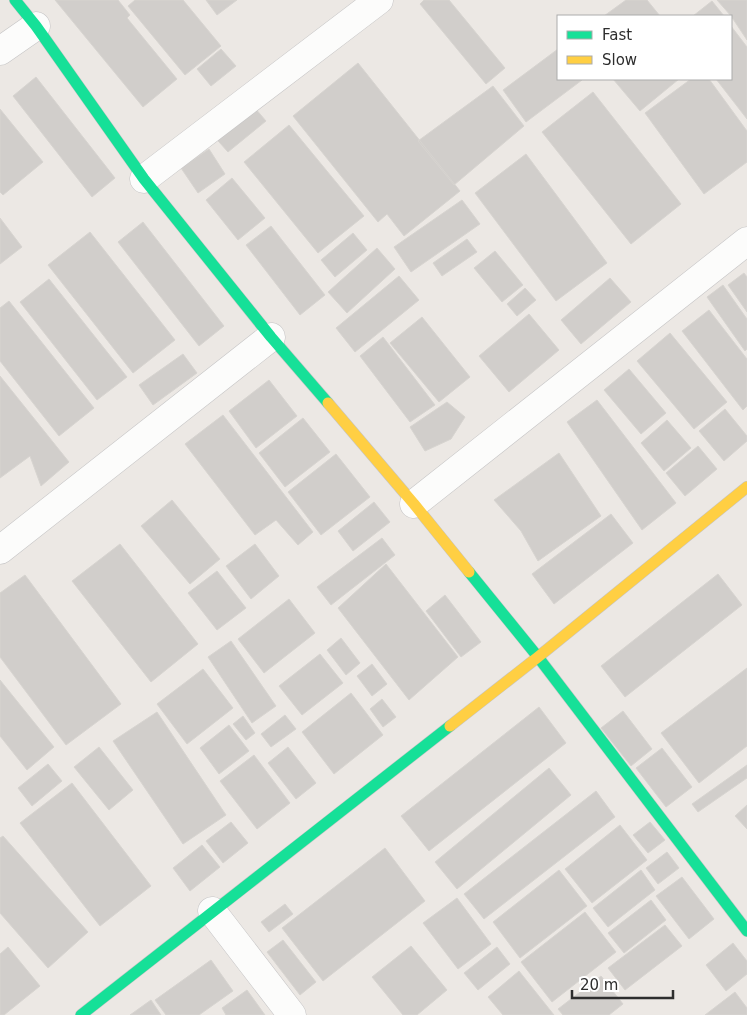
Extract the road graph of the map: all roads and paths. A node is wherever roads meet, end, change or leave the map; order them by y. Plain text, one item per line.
1 (15, 0) edge
2 (379, 0) edge
3 (36, 26) junction
4 (0, 51) edge
5 (144, 179) junction
6 (747, 241) edge
7 (271, 337) junction
8 (747, 487) edge
9 (414, 504) junction
10 (0, 550) edge
11 (538, 657) junction
12 (212, 911) junction
13 (747, 931) edge
14 (80, 1015) edge
15 (292, 1015) edge

1 - 3 street
2 - 5 street
3 - 4 street
3 - 5 street
5 - 7 street
6 - 9 street
7 - 9 street
7 - 10 street
8 - 11 street
9 - 11 street
11 - 12 street
11 - 13 street
12 - 14 street
12 - 15 street

